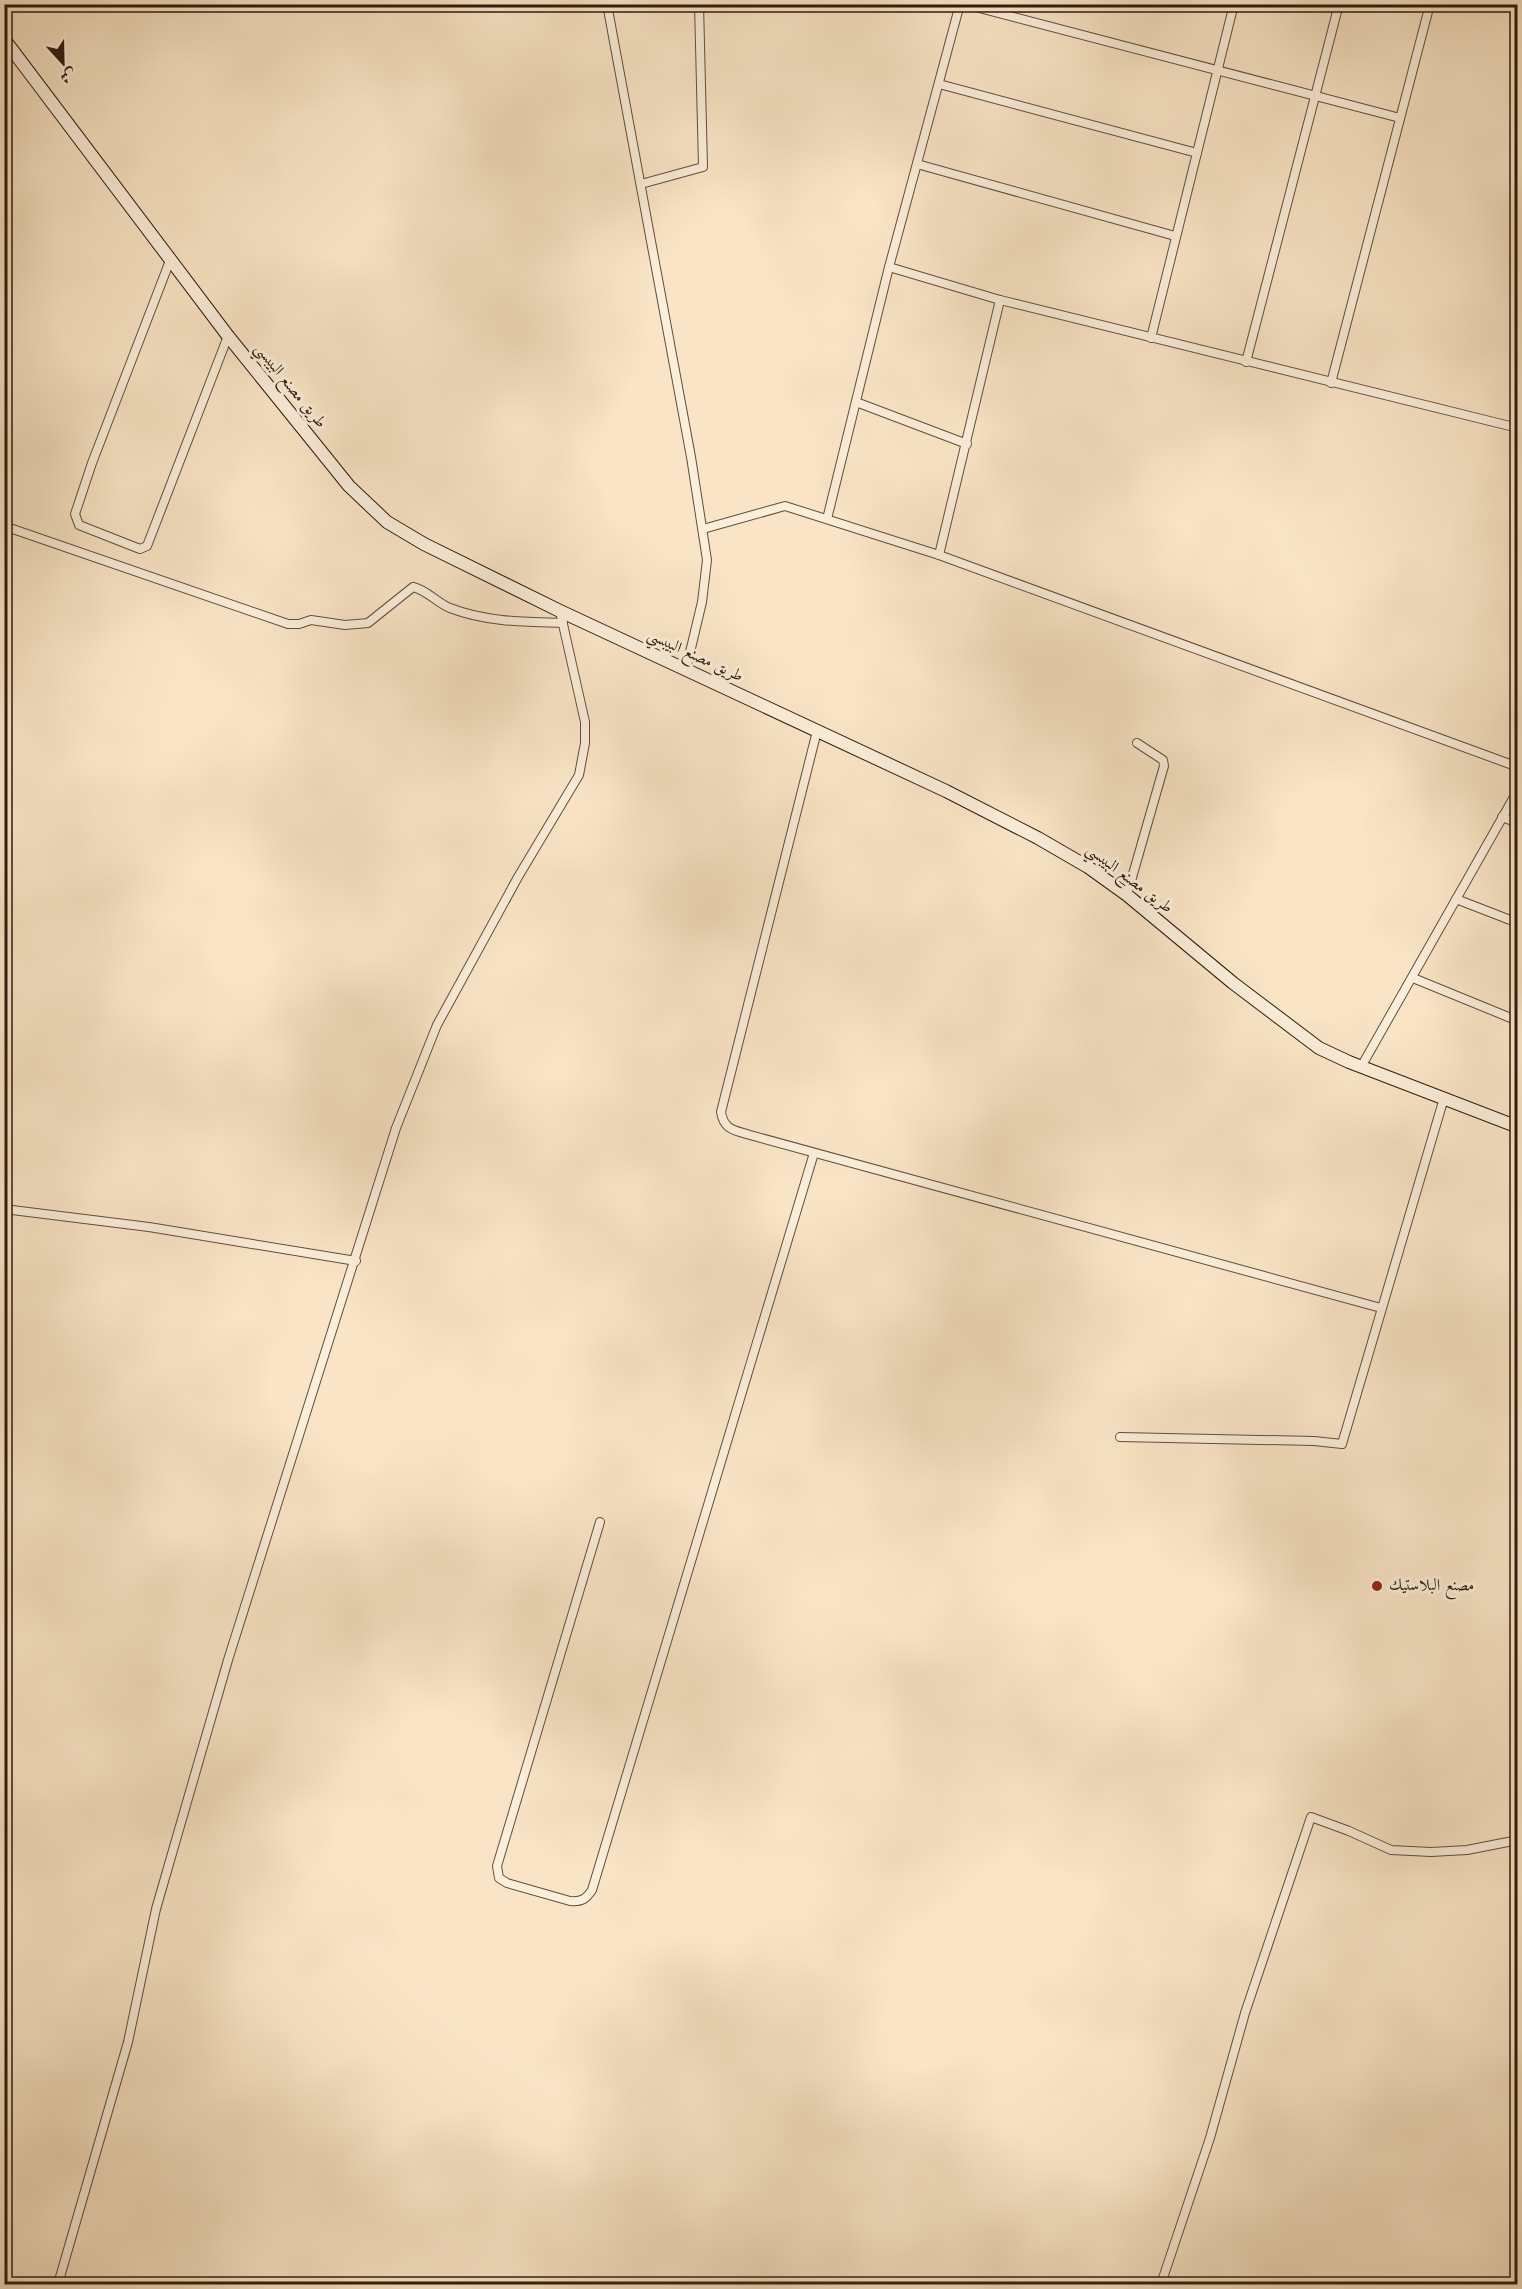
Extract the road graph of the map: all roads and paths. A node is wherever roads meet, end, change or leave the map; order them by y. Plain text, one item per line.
1 (607, 4) edge
2 (699, 4) edge
3 (962, 4) edge
4 (1234, 4) edge
5 (1339, 4) edge
6 (1430, 4) edge
7 (4, 39) edge
8 (1218, 72) junction
9 (939, 84) junction
10 (1314, 98) junction
11 (1400, 118) junction
12 (1197, 153) junction
13 (917, 164) junction
14 (641, 184) junction
15 (1175, 236) junction
16 (171, 258) junction
17 (889, 267) junction
18 (1000, 300) junction
19 (228, 336) junction
20 (1151, 338) junction
21 (1246, 362) junction
22 (1331, 382) junction
23 (856, 402) junction
24 (1518, 428) edge
25 (967, 444) junction
26 (827, 519) junction
27 (4, 526) edge
28 (703, 529) junction
29 (939, 555) junction
30 (562, 617) junction
31 (686, 669) junction
32 (817, 731) junction
33 (1137, 743) dead end
34 (1518, 767) edge
35 (1518, 790) edge
36 (1502, 817) junction
37 (1518, 823) edge
38 (1126, 895) junction
39 (1456, 899) junction
40 (1518, 924) edge
41 (1413, 978) junction
42 (1518, 1021) edge
43 (1361, 1066) junction
44 (1444, 1098) junction
45 (1518, 1127) edge
46 (814, 1153) junction
47 (4, 1209) edge
48 (356, 1261) junction
49 (1381, 1308) junction
50 (1120, 1437) dead end
51 (600, 1522) dead end
52 (1518, 1840) edge
53 (58, 2284) edge
54 (1161, 2284) edge

1 - 14 street
2 - 14 street
3 - 8 street
3 - 9 street
4 - 8 street
5 - 10 street
6 - 11 street
7 - 16 main road, طريق مصنع البيبسي
8 - 10 street
8 - 12 street
9 - 12 street
9 - 13 street
10 - 11 street
10 - 21 street
11 - 22 street
12 - 15 street
13 - 15 street
13 - 17 street
14 - 28 street
15 - 20 street
16 - 19 main road, طريق مصنع البيبسي
16 - 19 street
17 - 18 street
17 - 23 street
18 - 20 street
18 - 25 street
19 - 30 main road, طريق مصنع البيبسي
20 - 21 street
21 - 22 street
22 - 24 street
23 - 25 street
23 - 26 street
25 - 29 street
26 - 28 street
26 - 29 street
27 - 30 street
28 - 31 street
29 - 34 street
30 - 31 main road, طريق مصنع البيبسي
30 - 48 street
31 - 32 main road, طريق مصنع البيبسي
32 - 38 main road, طريق مصنع البيبسي
32 - 46 street
33 - 38 street
35 - 36 street
36 - 37 street
36 - 39 street
38 - 43 main road, طريق مصنع البيبسي
39 - 40 street
39 - 41 street
41 - 42 street
41 - 43 street
43 - 44 main road, طريق مصنع البيبسي
44 - 45 main road, طريق مصنع البيبسي
44 - 49 street
46 - 49 street
46 - 51 street
47 - 48 street
48 - 53 street
49 - 50 street
52 - 54 street

